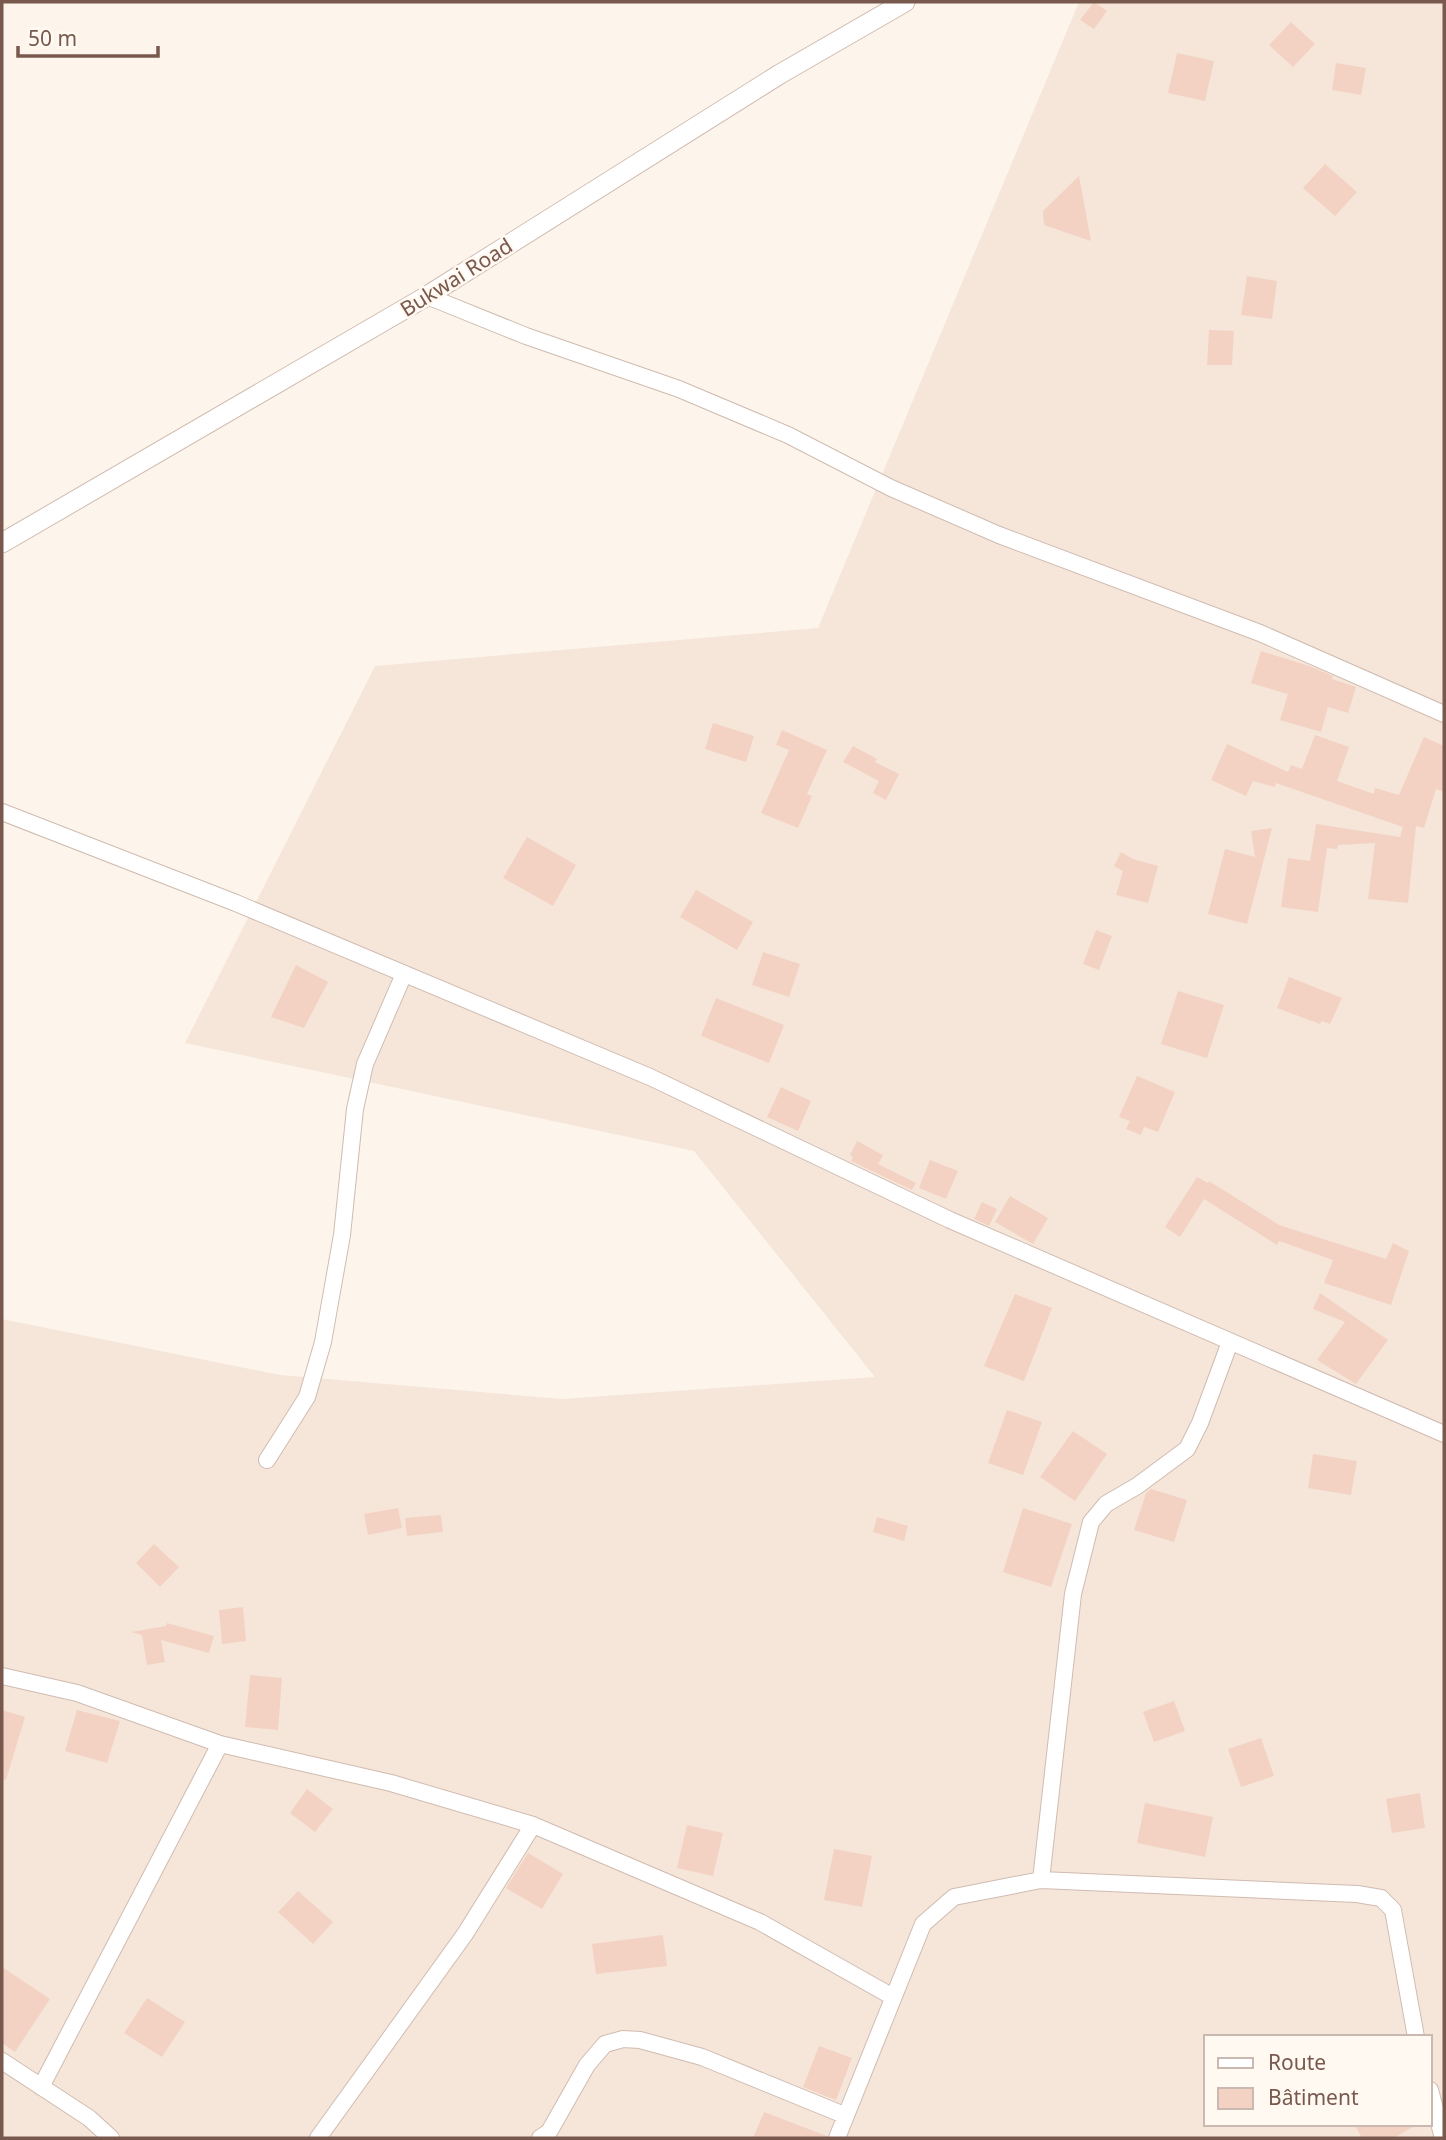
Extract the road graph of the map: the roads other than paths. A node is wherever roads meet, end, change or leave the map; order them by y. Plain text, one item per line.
1 (905, 2) edge
2 (427, 296) junction
3 (2, 542) edge
4 (1444, 714) edge
5 (2, 812) edge
6 (404, 974) junction
7 (1230, 1342) junction
8 (1444, 1434) edge
9 (267, 1460) dead end
10 (2, 1676) edge
11 (220, 1744) junction
12 (533, 1825) junction
13 (1041, 1880) junction
14 (893, 1997) junction
15 (1416, 2035) edge
16 (2, 2061) edge
17 (41, 2087) junction
18 (1432, 2097) edge
19 (844, 2115) junction
20 (111, 2138) edge
21 (318, 2138) edge
22 (541, 2138) edge
23 (836, 2138) edge
24 (1443, 2138) edge

1 - 2 street, Bukwai Road
2 - 3 street, Bukwai Road
2 - 4 street
5 - 6 street
6 - 7 street
6 - 9 street
7 - 8 street
7 - 13 street
10 - 11 street
11 - 12 street
11 - 17 street
12 - 14 street
12 - 21 street
13 - 14 street
13 - 15 street
14 - 19 street
16 - 17 street
17 - 20 street
18 - 24 street
19 - 22 street
19 - 23 street

